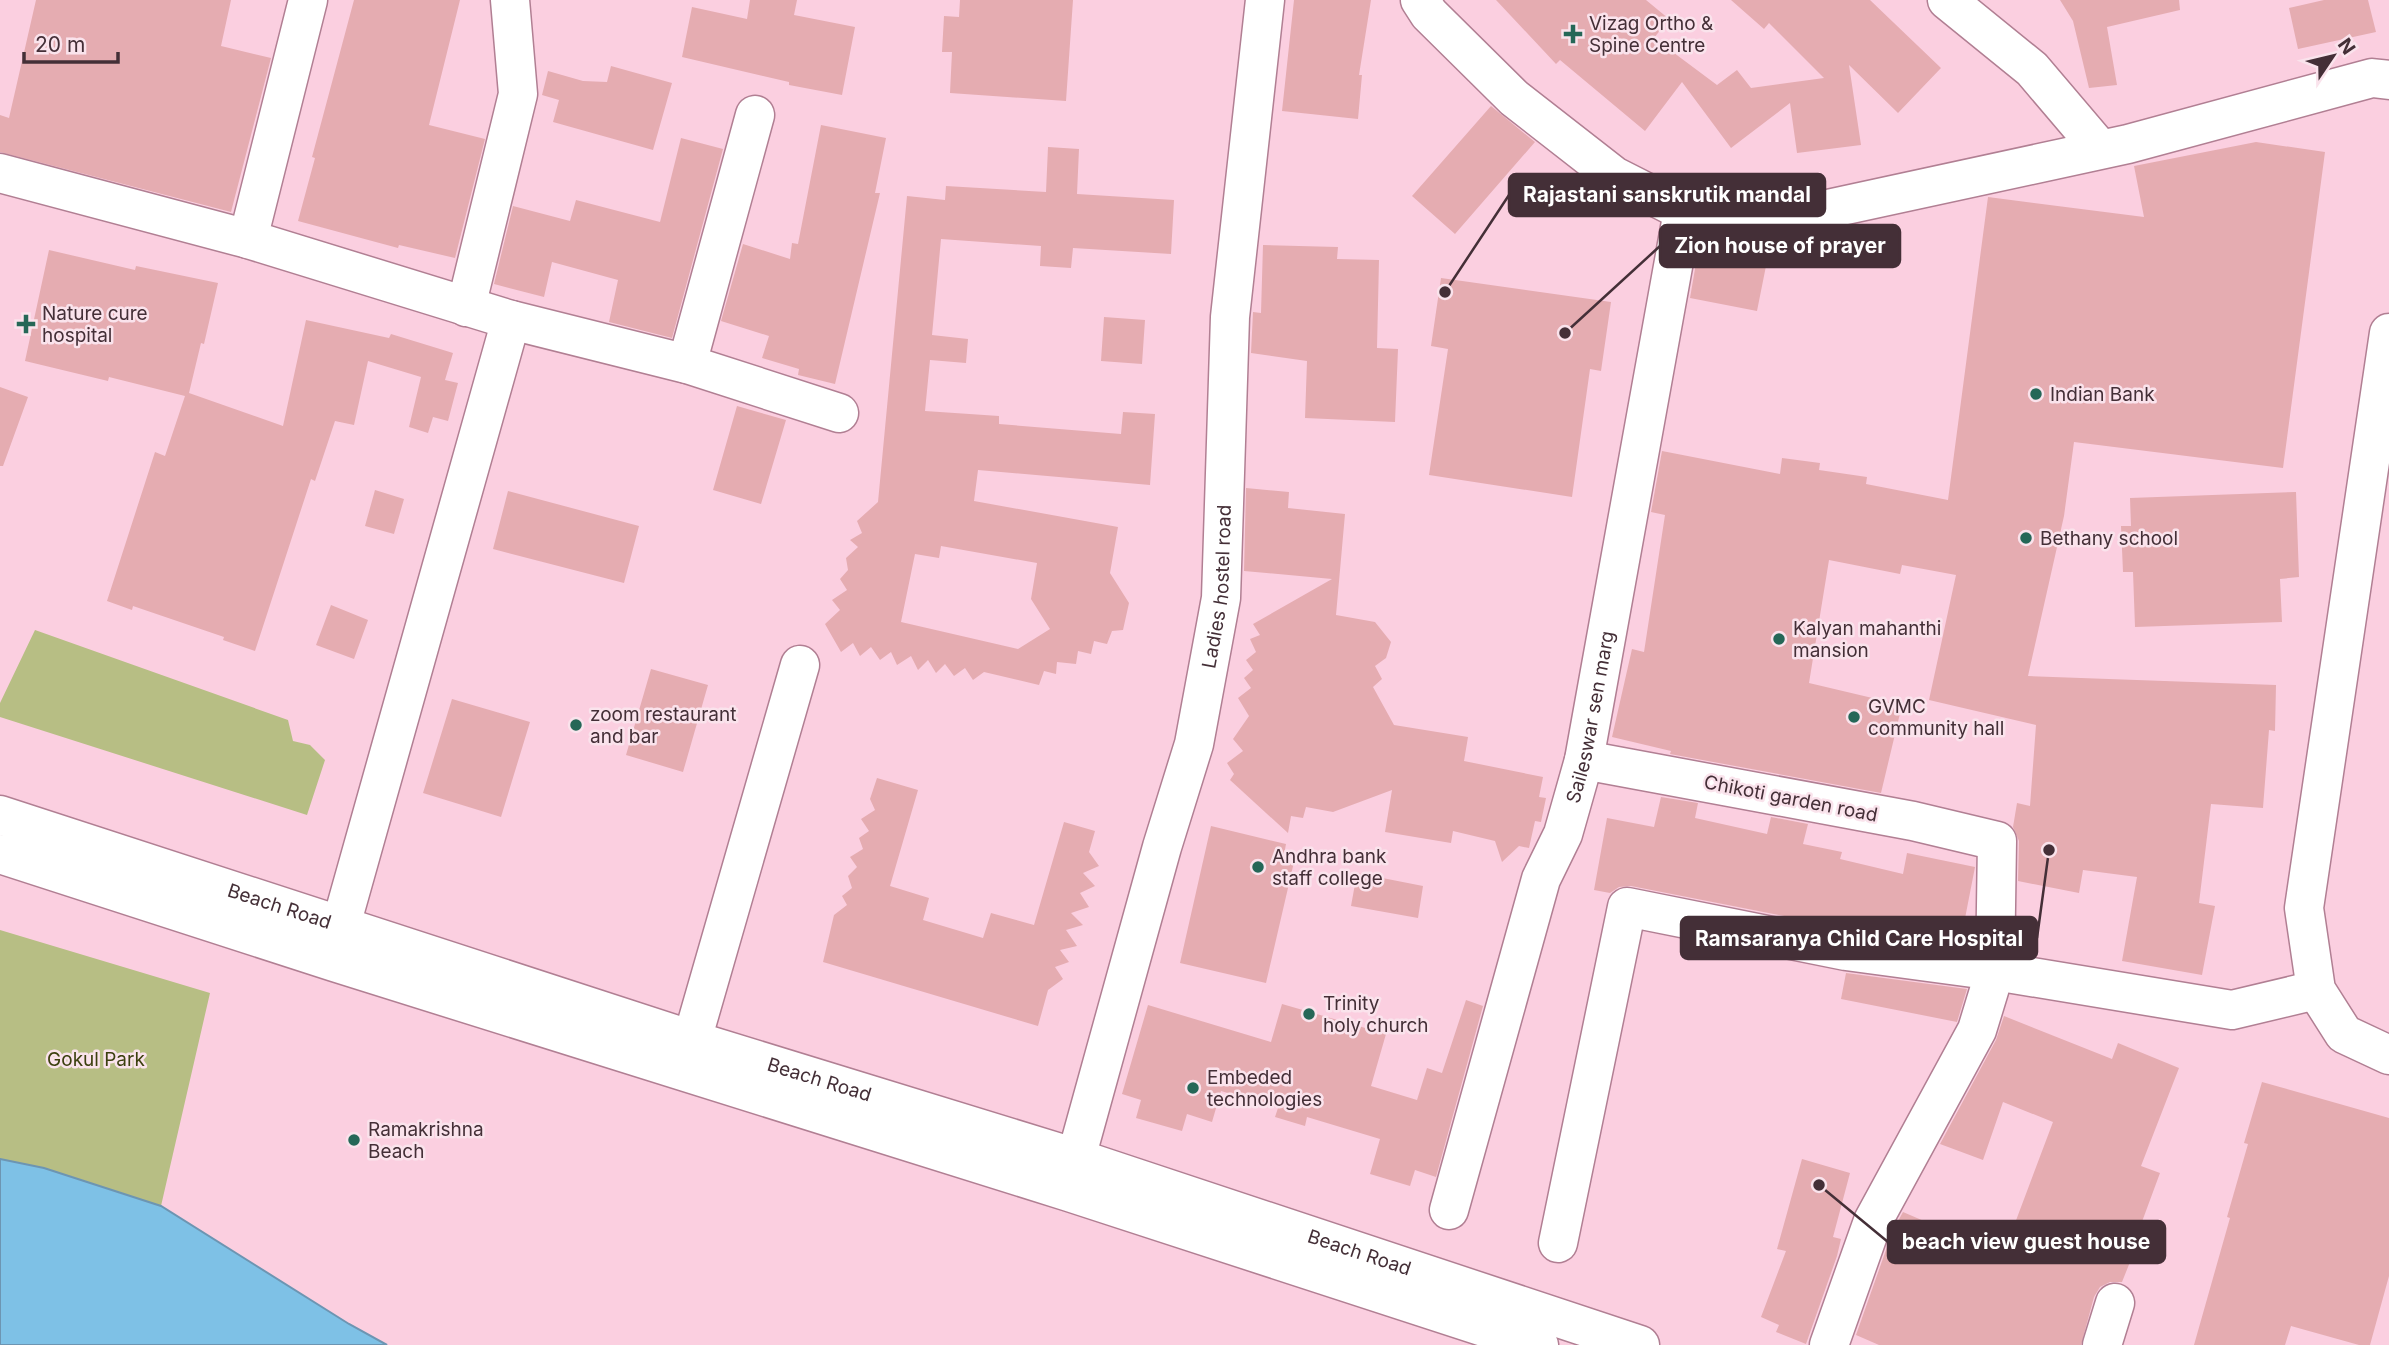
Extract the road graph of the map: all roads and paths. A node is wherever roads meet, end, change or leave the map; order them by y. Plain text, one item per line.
1 (307, 0) edge
2 (510, 0) edge
3 (1265, 0) edge
4 (1420, 0) edge
5 (1947, 0) edge
6 (2389, 80) edge
7 (755, 115) dead end
8 (2100, 149) junction
9 (0, 173) edge
10 (1683, 212) junction
11 (248, 239) junction
12 (466, 307) junction
13 (511, 320) junction
14 (2389, 333) edge
15 (687, 363) junction
16 (839, 413) dead end
17 (800, 665) dead end
18 (1584, 760) junction
19 (0, 815) edge
20 (0, 853) edge
21 (341, 925) junction
22 (334, 962) junction
23 (1995, 971) junction
24 (2316, 990) junction
25 (692, 1040) junction
26 (2389, 1055) edge
27 (1076, 1158) junction
28 (1449, 1210) dead end
29 (1558, 1243) dead end
30 (2115, 1303) dead end
31 (1539, 1345) edge
32 (1640, 1345) edge
33 (1829, 1345) edge
34 (2102, 1345) edge

1 - 11 street
2 - 12 street
3 - 27 street, Ladies hostel road
4 - 10 street
5 - 8 street
6 - 8 street
7 - 15 street
8 - 10 street
9 - 11 street
10 - 18 street, Saileswar sen marg
11 - 12 street
12 - 13 street
13 - 15 street
13 - 21 street
14 - 24 street
15 - 16 street
17 - 25 street
18 - 23 street, Chikoti garden road
18 - 28 street, Saileswar sen marg
19 - 21 street, Beach Road
20 - 22 street, Beach Road
21 - 22 street
21 - 25 street, Beach Road
22 - 31 street, Beach Road
23 - 24 street
23 - 29 street
23 - 33 street
24 - 26 street
25 - 27 street, Beach Road
27 - 32 street, Beach Road
30 - 34 street

